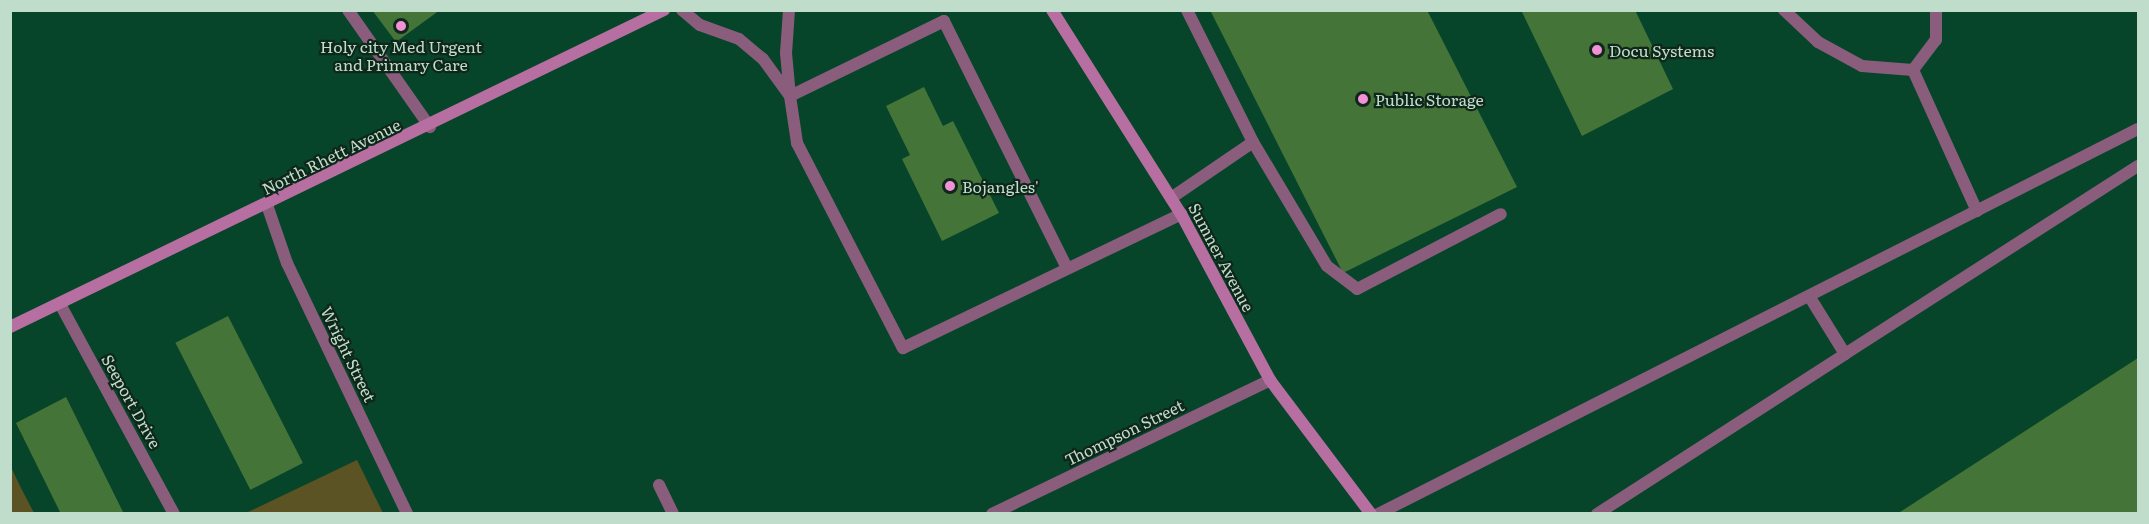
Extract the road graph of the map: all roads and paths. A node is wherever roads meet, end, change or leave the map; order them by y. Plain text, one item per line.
1 (348, 10) edge
2 (664, 10) edge
3 (682, 10) edge
4 (789, 10) edge
5 (1052, 10) edge
6 (1187, 10) edge
7 (1784, 10) edge
8 (1936, 10) edge
9 (1913, 70) junction
10 (790, 96) junction
11 (430, 127) junction
12 (2139, 129) edge
13 (1254, 142) junction
14 (2139, 166) edge
15 (1171, 198) junction
16 (267, 205) junction
17 (1977, 211) junction
18 (1181, 214) junction
19 (1501, 214) dead end
20 (1067, 268) junction
21 (1809, 296) junction
22 (60, 304) junction
23 (10, 327) edge
24 (1845, 354) junction
25 (1270, 380) junction
26 (659, 485) dead end
27 (174, 513) edge
28 (407, 513) edge
29 (674, 513) edge
30 (992, 513) edge
31 (1371, 513) edge
32 (1378, 513) edge
33 (1597, 513) edge

1 - 11 street
2 - 11 main road, North Rhett Avenue
3 - 10 street
4 - 10 street
5 - 15 main road, Sumner Avenue
6 - 13 street
7 - 9 street
8 - 9 street
9 - 17 street
10 - 20 street
10 - 20 street
11 - 16 main road, North Rhett Avenue
12 - 17 street
13 - 15 street
13 - 19 street
14 - 24 street
15 - 18 main road, Sumner Avenue
16 - 22 main road, North Rhett Avenue
16 - 28 street, Wright Street
17 - 21 street
18 - 20 street
18 - 25 main road, Sumner Avenue
21 - 24 street
21 - 32 street
22 - 23 main road, North Rhett Avenue
22 - 27 street, Seeport Drive
24 - 33 street
25 - 30 street, Thompson Street
25 - 31 main road, Sumner Avenue
26 - 29 street

